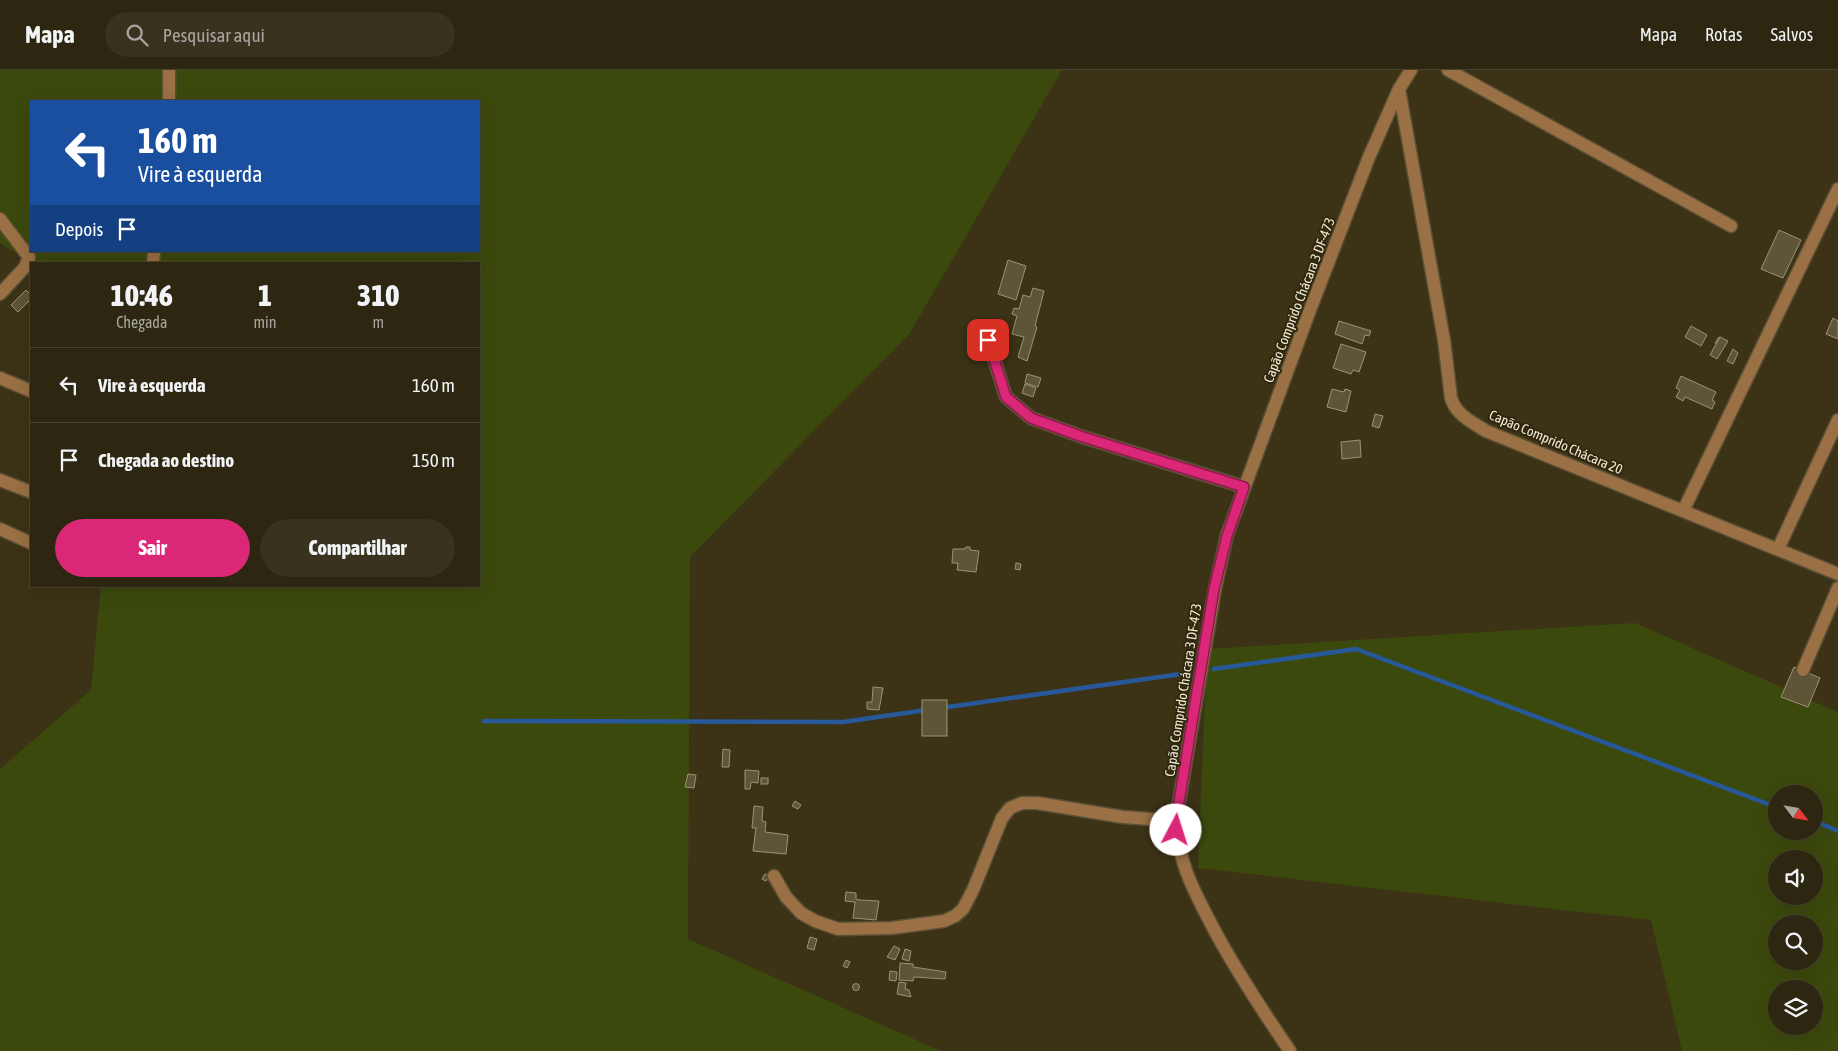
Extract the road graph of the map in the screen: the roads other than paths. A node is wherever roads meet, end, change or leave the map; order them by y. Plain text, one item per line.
1 (169, 70) edge
2 (1411, 70) edge
3 (1448, 70) edge
4 (1399, 89) junction
5 (169, 100) edge
6 (1838, 189) edge
7 (0, 219) edge
8 (1731, 226) dead end
9 (33, 260) edge
10 (30, 263) edge
11 (0, 294) edge
12 (988, 340) dead end
13 (1, 382) edge
14 (30, 391) edge
15 (1838, 420) edge
16 (0, 480) edge
17 (1244, 487) junction
18 (30, 492) edge
19 (1683, 511) junction
20 (0, 529) edge
21 (30, 543) edge
22 (1778, 549) junction
23 (1838, 574) edge
24 (1838, 588) edge
25 (1803, 670) dead end
26 (1177, 821) junction
27 (774, 876) dead end
28 (1290, 1051) edge

1 - 5 street
2 - 4 street, Capão Comprido Chácara 3 DF-473
3 - 8 street
4 - 17 street, Capão Comprido Chácara 3 DF-473
4 - 19 street, Capão Comprido Chácara 20
6 - 19 street
7 - 9 street
10 - 11 street
12 - 17 street
13 - 14 street
15 - 22 street
16 - 18 street
17 - 26 street, Capão Comprido Chácara 3 DF-473
19 - 22 street, Capão Comprido Chácara 20
20 - 21 street
22 - 23 street, Capão Comprido Chácara 20
24 - 25 street
26 - 27 street
26 - 28 street, Capão Comprido Chácara 3 DF-473

